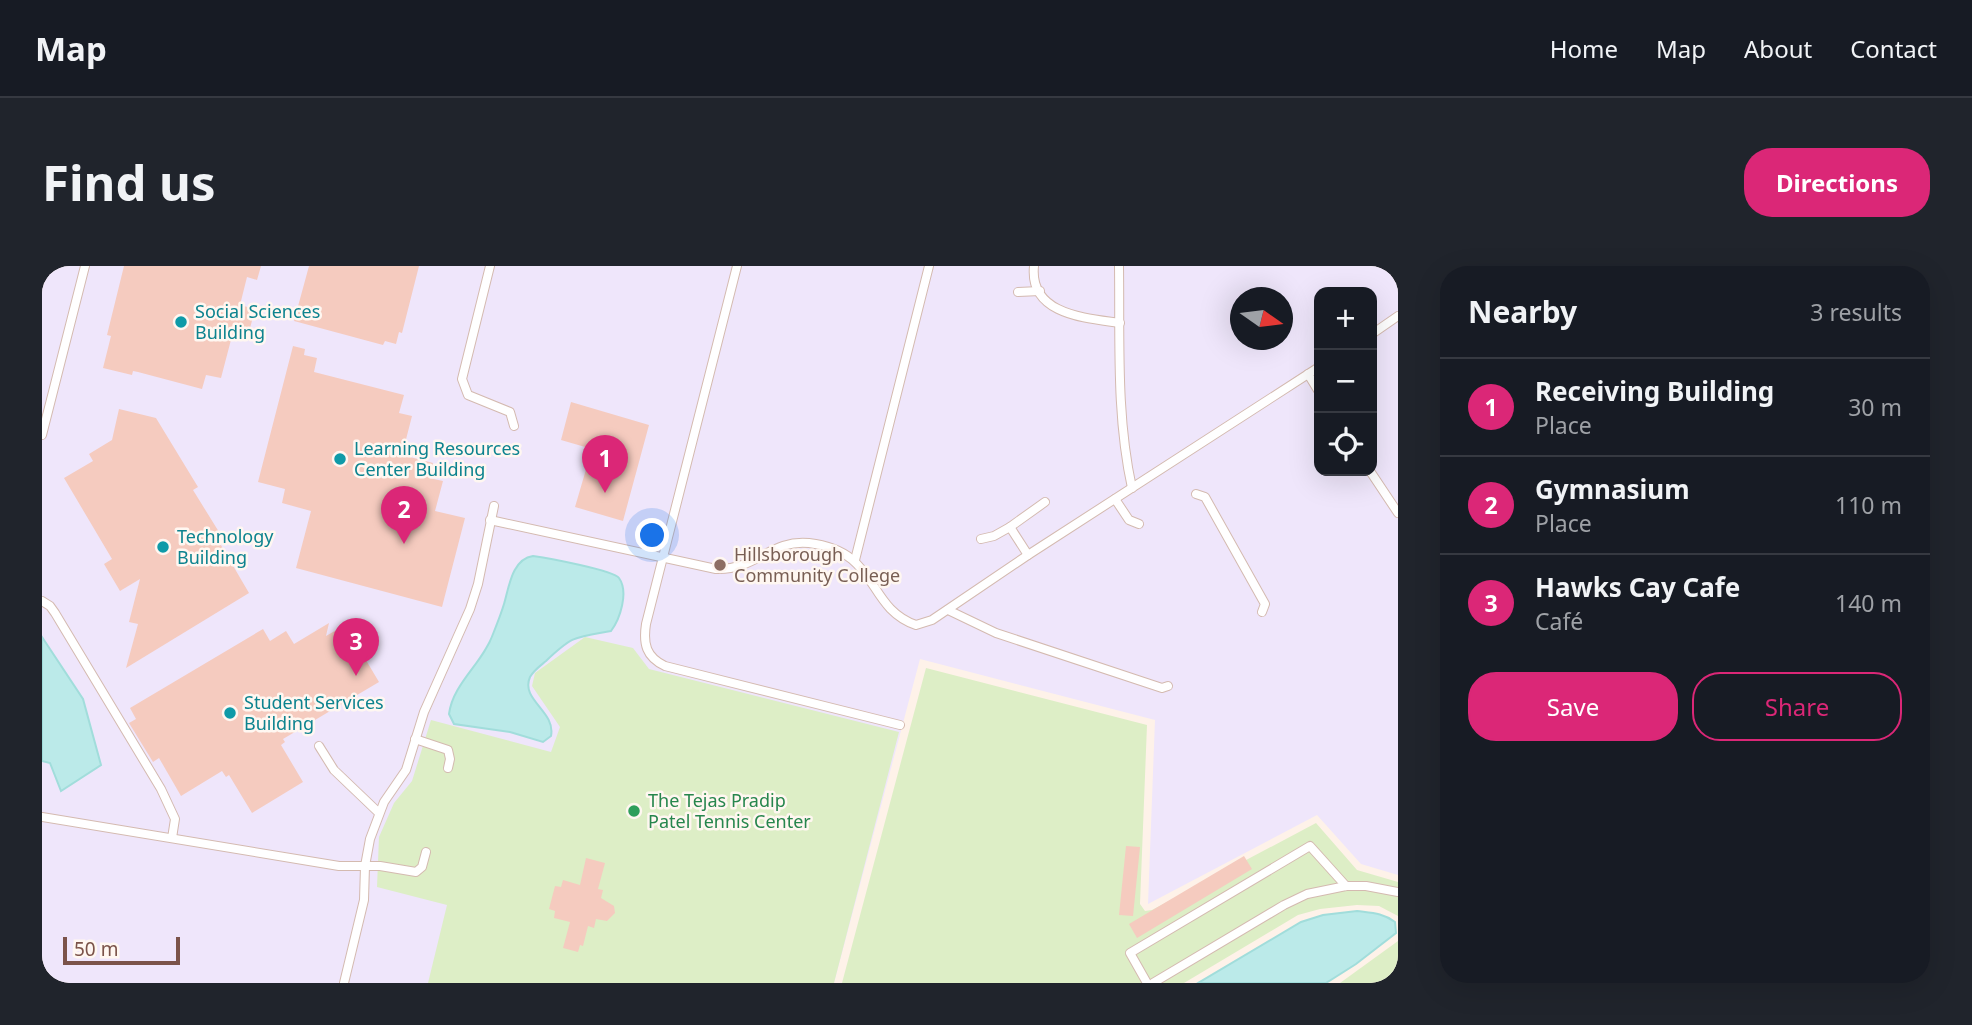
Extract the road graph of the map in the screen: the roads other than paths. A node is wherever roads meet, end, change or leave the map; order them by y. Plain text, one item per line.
1 (85, 266) edge
2 (491, 266) edge
3 (737, 266) edge
4 (929, 266) edge
5 (1034, 266) edge
6 (1119, 266) edge
7 (1040, 291) junction
8 (1018, 292) dead end
9 (1398, 316) edge
10 (1120, 323) junction
11 (1377, 331) edge
12 (1314, 370) edge
13 (1308, 374) junction
14 (1314, 384) edge
15 (514, 426) dead end
16 (42, 435) edge
17 (1373, 476) edge
18 (1132, 488) junction
19 (1196, 494) dead end
20 (1115, 499) junction
21 (1045, 502) dead end
22 (494, 506) dead end
23 (1398, 513) edge
24 (490, 520) junction
25 (1139, 524) dead end
26 (1010, 527) junction
27 (981, 539) dead end
28 (1028, 555) junction
29 (664, 557) junction
30 (855, 560) junction
31 (42, 601) edge
32 (948, 610) junction
33 (1262, 612) dead end
34 (1168, 686) dead end
35 (900, 725) dead end
36 (415, 739) junction
37 (319, 746) dead end
38 (448, 768) dead end
39 (379, 813) junction
40 (42, 817) edge
41 (172, 838) junction
42 (426, 852) dead end
43 (365, 866) junction
44 (1346, 886) junction
45 (1398, 892) edge
46 (344, 983) edge
47 (1147, 983) edge
48 (1153, 983) edge

1 - 16 lane
2 - 15 lane
3 - 29 lane
4 - 30 lane
5 - 7 lane
6 - 10 lane
7 - 8 lane
7 - 10 lane
9 - 11 lane
10 - 18 lane
12 - 13 lane
13 - 14 lane
13 - 18 lane
17 - 23 lane
18 - 20 lane
19 - 33 lane
20 - 25 lane
20 - 28 lane
21 - 26 lane
22 - 24 lane
24 - 29 lane
24 - 36 lane
26 - 27 lane
26 - 28 lane
28 - 32 lane
29 - 30 lane
29 - 35 lane
30 - 32 lane
31 - 41 lane
32 - 34 lane
36 - 38 lane
36 - 39 lane
37 - 39 lane
39 - 43 lane
40 - 41 lane
41 - 43 lane
42 - 43 lane
43 - 46 lane
44 - 45 lane
44 - 47 lane
44 - 48 lane

